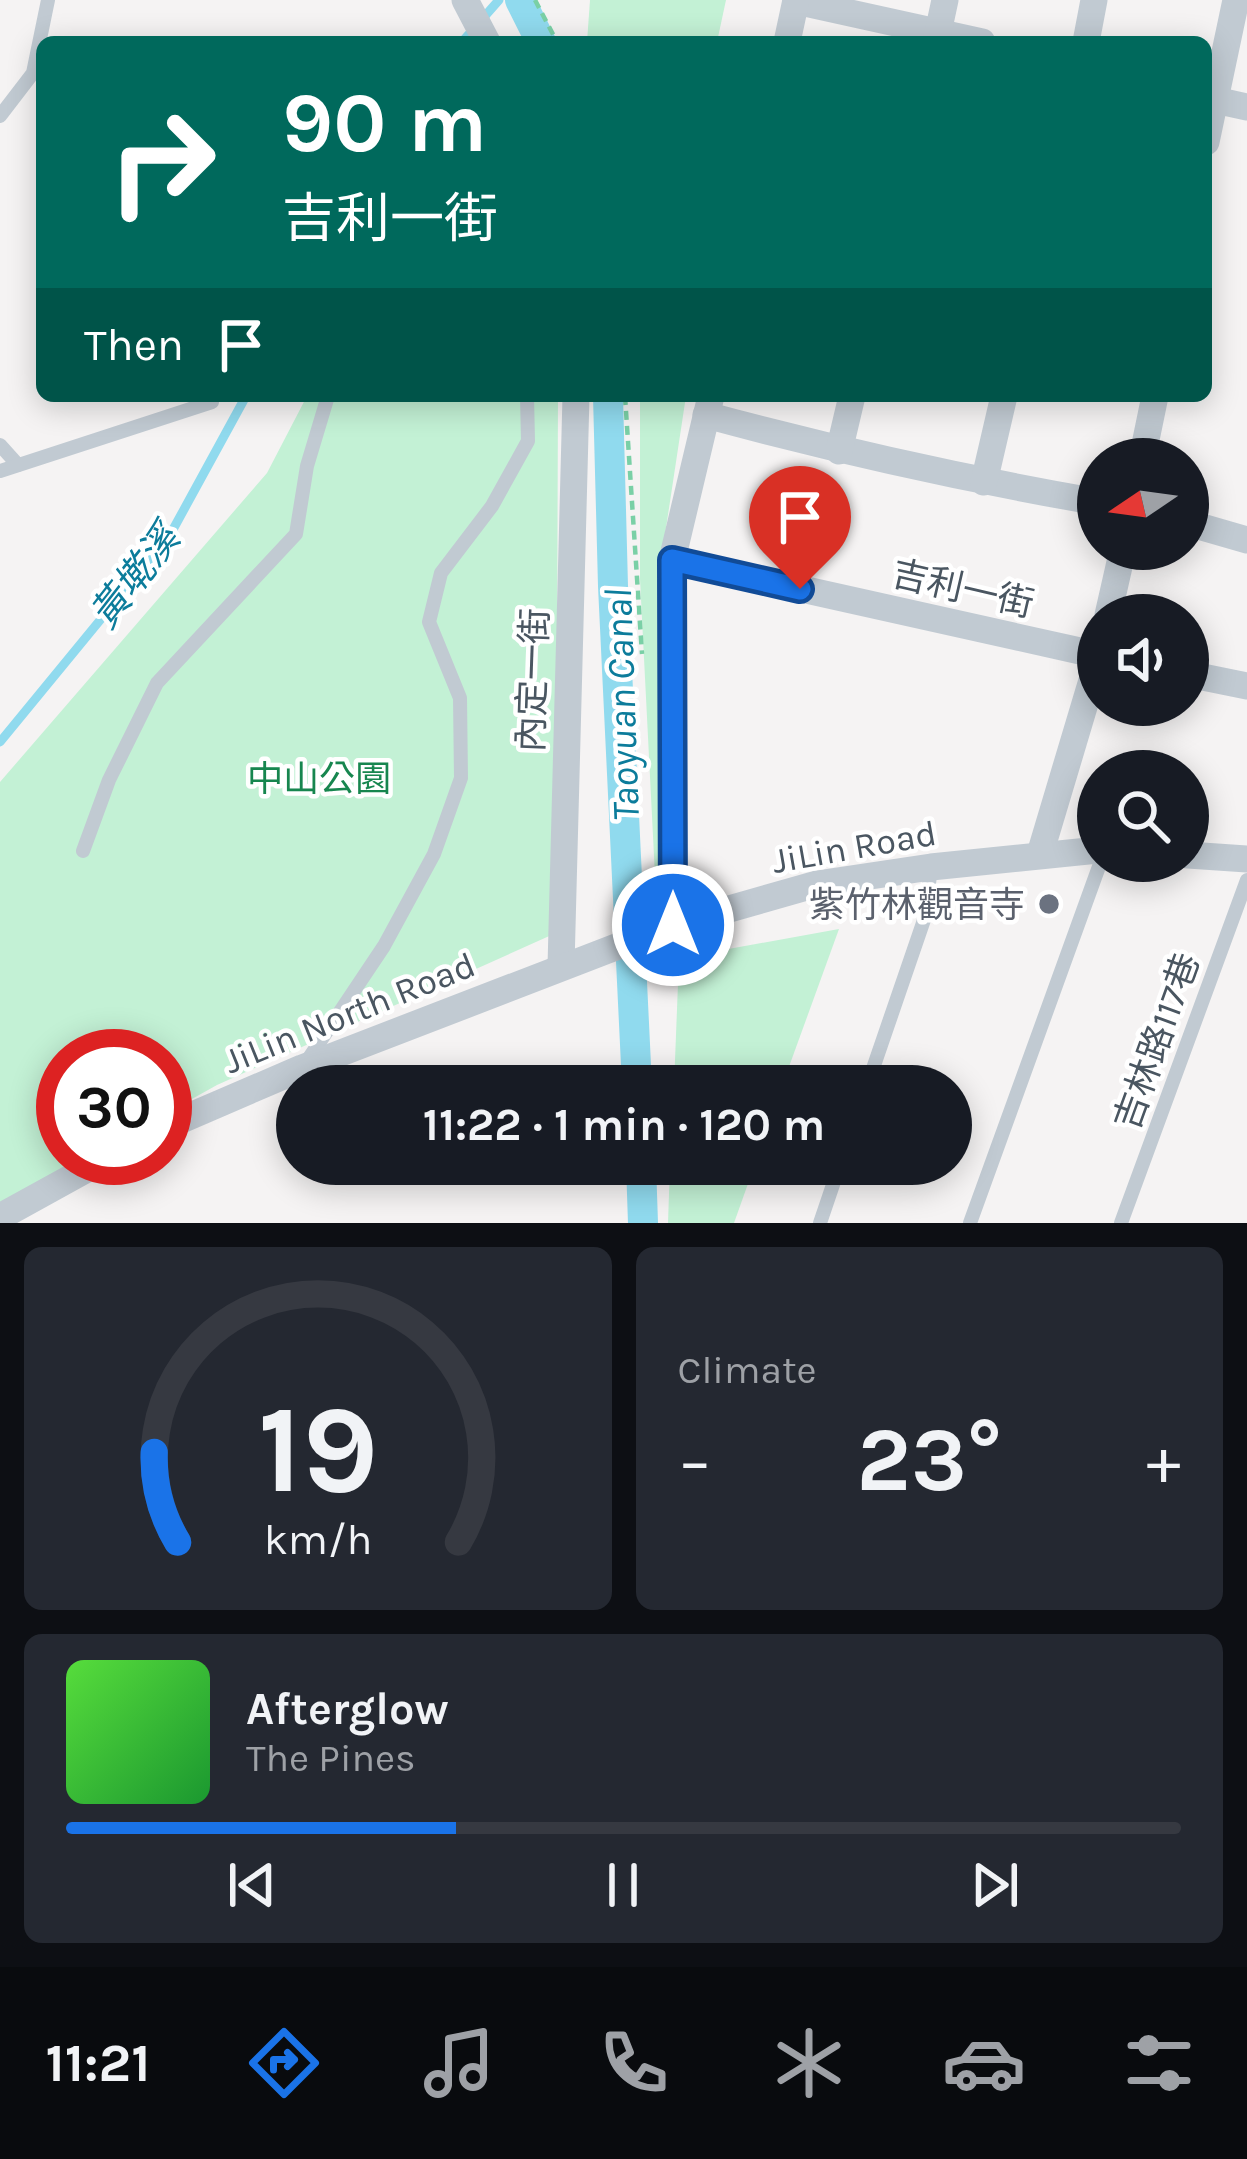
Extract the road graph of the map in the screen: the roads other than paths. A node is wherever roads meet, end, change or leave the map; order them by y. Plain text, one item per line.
1 (48, 0) edge
2 (465, 0) edge
3 (945, 0) edge
4 (1094, 0) edge
5 (1236, 0) edge
6 (796, 1) edge
7 (41, 36) edge
8 (484, 36) edge
9 (788, 36) edge
10 (937, 36) edge
11 (1087, 36) edge
12 (36, 58) edge
13 (1212, 91) edge
14 (1212, 99) edge
15 (1247, 107) edge
16 (0, 116) edge
17 (212, 402) dead end
18 (326, 402) edge
19 (527, 402) edge
20 (576, 402) edge
21 (851, 402) edge
22 (1003, 402) edge
23 (1154, 402) edge
24 (708, 405) edge
25 (1146, 438) edge
26 (0, 445) edge
27 (839, 451) junction
28 (18, 465) junction
29 (0, 471) edge
30 (984, 482) junction
31 (1077, 498) edge
32 (1209, 530) edge
33 (1247, 540) edge
34 (672, 560) junction
35 (1077, 653) edge
36 (1209, 678) edge
37 (1247, 686) edge
38 (1078, 726) edge
39 (83, 851) dead end
40 (1077, 851) edge
41 (1040, 854) junction
42 (1209, 856) edge
43 (1247, 859) edge
44 (931, 867) junction
45 (1247, 880) edge
46 (1093, 882) edge
47 (661, 929) junction
48 (560, 966) junction
49 (304, 1065) edge
50 (310, 1065) edge
51 (874, 1065) edge
52 (276, 1079) edge
53 (192, 1115) edge
54 (58, 1185) edge
55 (833, 1185) edge
56 (0, 1217) edge
57 (820, 1223) edge
58 (970, 1223) edge
59 (1120, 1223) edge

1 - 7 lane
2 - 8 street
3 - 10 street
4 - 11 street
5 - 13 street
6 - 9 street
6 - 10 street
12 - 16 lane
14 - 15 street
17 - 28 lane
18 - 39 lane
19 - 49 lane
20 - 48 street, 內定一街
21 - 27 street
22 - 30 street
23 - 25 street
24 - 27 street
24 - 34 street
26 - 28 lane
27 - 30 street
28 - 29 lane
30 - 31 street
32 - 33 street
34 - 35 street, 吉利一街
34 - 47 street
36 - 37 street
38 - 41 street
40 - 41 street, JiLin Road
41 - 44 street, JiLin Road
42 - 43 street
44 - 47 street, JiLin Road
44 - 51 lane
45 - 59 lane, 吉林路117巷
46 - 58 lane
47 - 48 street, JiLin Road
48 - 50 street, JiLin North Road
52 - 53 street, JiLin North Road
54 - 56 street
55 - 57 lane

